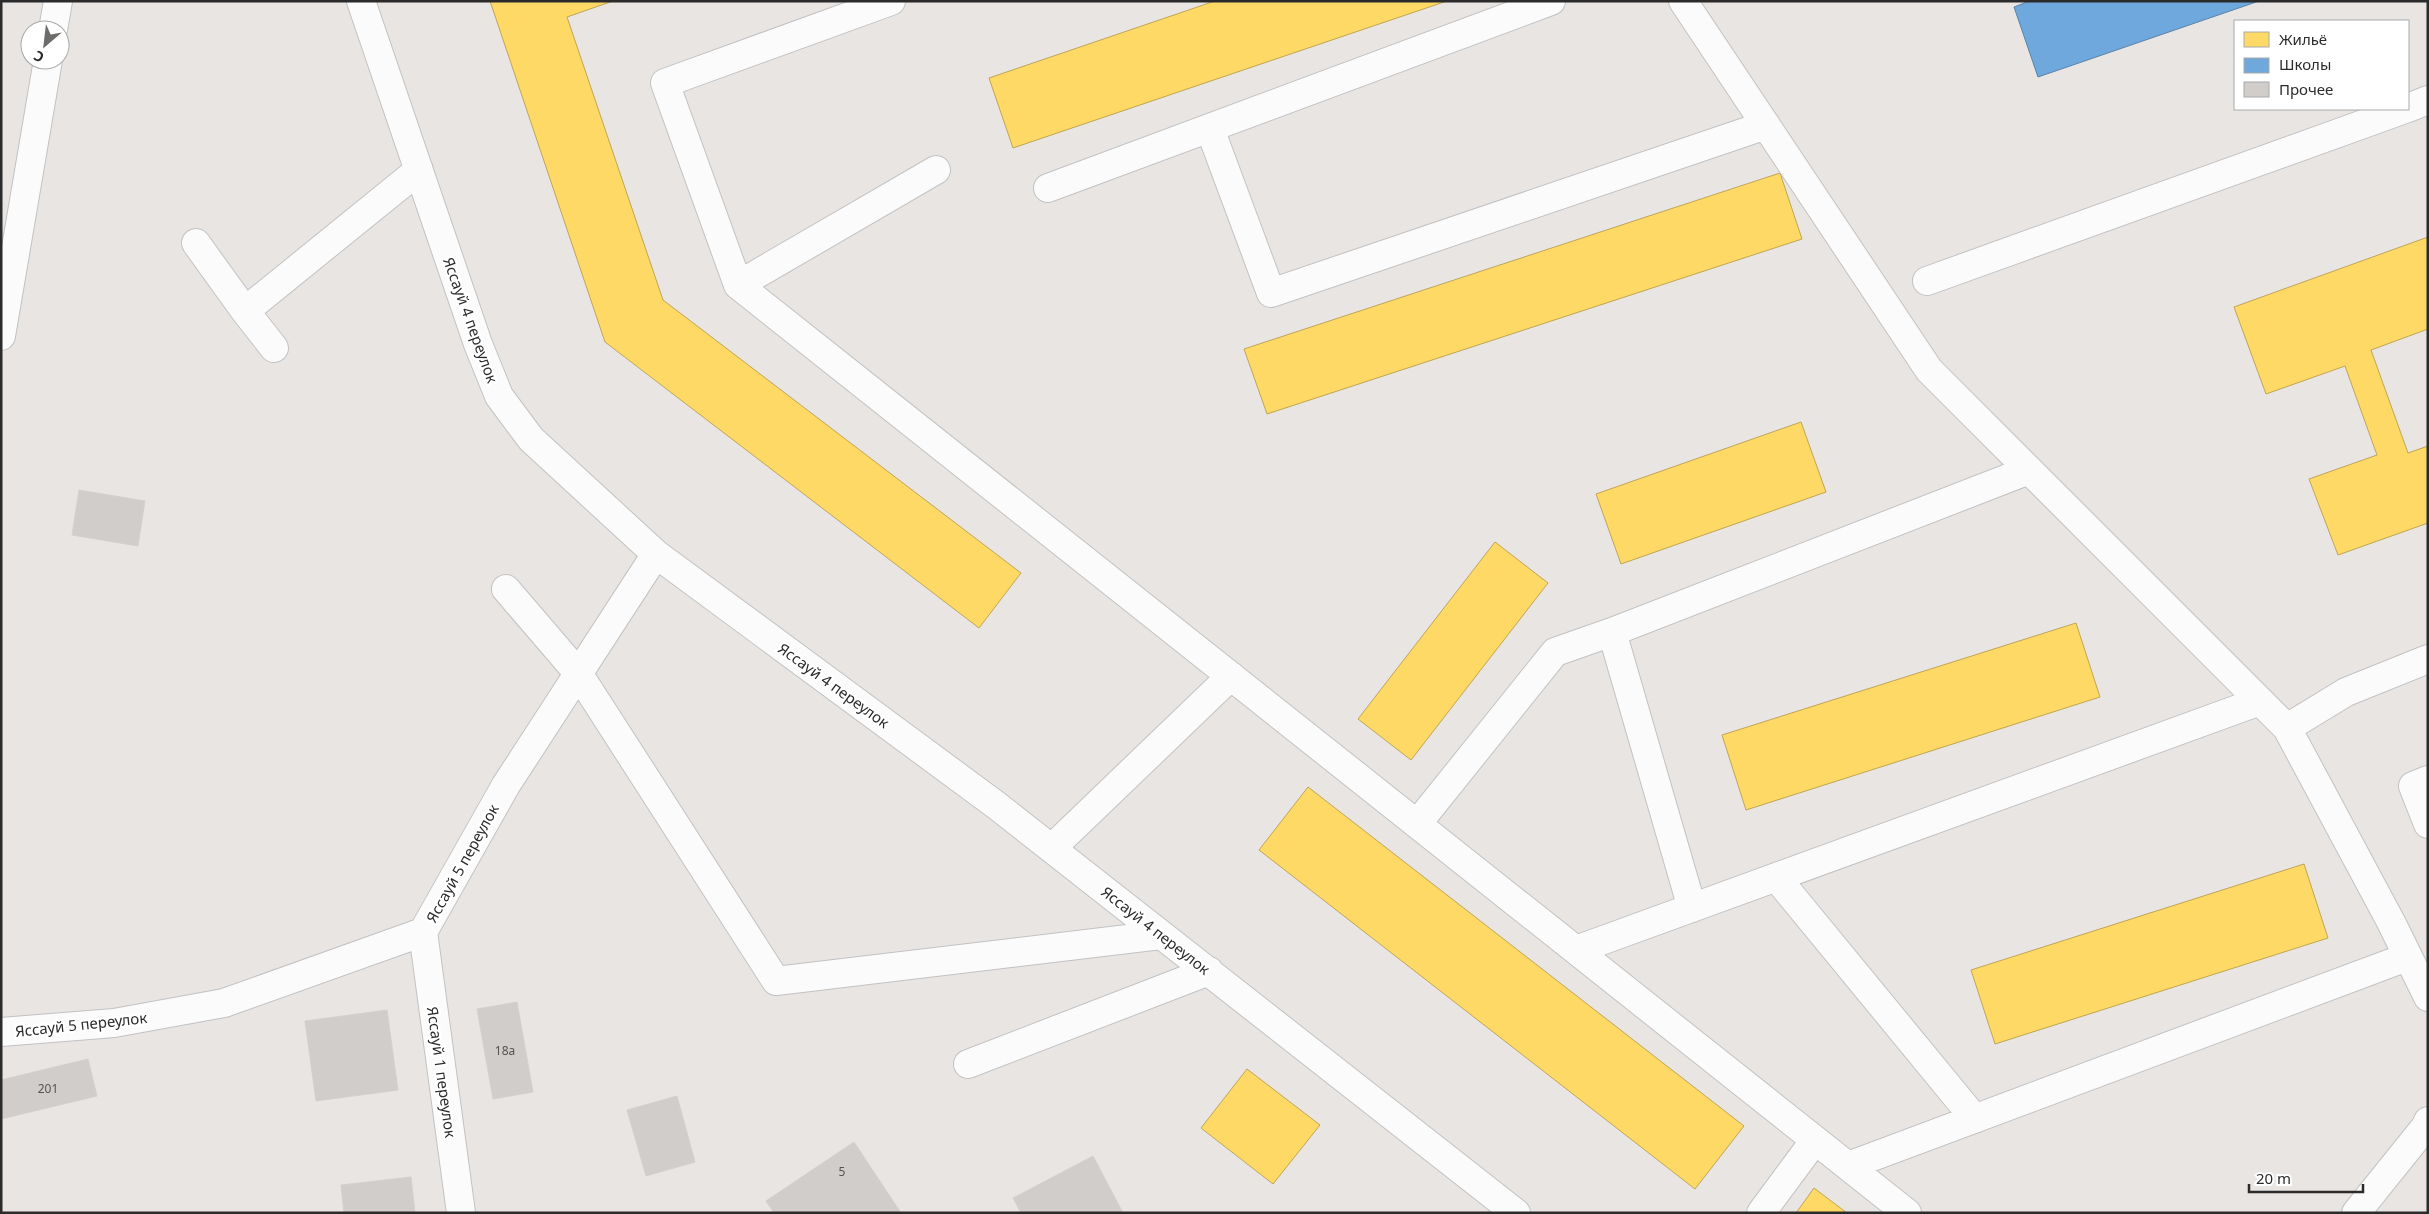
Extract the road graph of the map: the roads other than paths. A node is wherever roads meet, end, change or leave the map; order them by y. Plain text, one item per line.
1 (58, 1) edge
2 (361, 1) edge
3 (891, 1) edge
4 (1551, 1) edge
5 (1683, 1) edge
6 (55, 20) edge
7 (46, 70) edge
8 (2428, 100) edge
9 (2409, 107) edge
10 (2400, 110) edge
11 (1766, 125) junction
12 (1210, 129) junction
13 (419, 170) junction
14 (936, 170) dead end
15 (1048, 188) dead end
16 (196, 243) dead end
17 (1927, 281) dead end
18 (738, 286) junction
19 (244, 310) junction
20 (1, 336) edge
21 (274, 348) dead end
22 (2030, 470) junction
23 (656, 554) junction
24 (506, 589) dead end
25 (1612, 632) junction
26 (2428, 659) edge
27 (578, 673) junction
28 (1231, 676) junction
29 (2260, 701) junction
30 (2287, 728) junction
31 (2428, 780) edge
32 (1417, 824) junction
33 (2428, 824) edge
34 (1052, 848) junction
35 (1776, 877) junction
36 (1692, 908) junction
37 (424, 932) junction
38 (1162, 935) junction
39 (1576, 950) junction
40 (2407, 957) junction
41 (1209, 971) junction
42 (2428, 998) edge
43 (1, 1032) edge
44 (968, 1064) dead end
45 (1975, 1119) junction
46 (2427, 1125) edge
47 (1815, 1140) junction
48 (1848, 1166) junction
49 (461, 1213) edge
50 (1516, 1213) edge
51 (1761, 1213) edge
52 (1907, 1213) edge
53 (2356, 1213) edge

1 - 6 street
2 - 13 street, Яссауй 4 переулок
3 - 18 street
4 - 12 street
5 - 11 street
7 - 20 street
8 - 9 street
10 - 17 street
11 - 12 street
11 - 22 street
12 - 15 street
13 - 19 street
13 - 23 street, Яссауй 4 переулок
14 - 18 street
16 - 19 street
18 - 28 street
19 - 21 street
22 - 25 street
22 - 29 street
23 - 27 street, Яссауй 5 переулок
23 - 34 street, Яссауй 4 переулок
24 - 27 street
25 - 32 street
25 - 36 street
26 - 30 street
27 - 37 street, Яссауй 5 переулок
27 - 38 street
28 - 32 street
28 - 34 street
29 - 30 street
29 - 35 street
30 - 40 street
31 - 33 street
32 - 39 street
34 - 38 street, Яссауй 4 переулок
35 - 36 street
35 - 45 street
36 - 39 street
37 - 43 street, Яссауй 5 переулок
37 - 49 street, Яссауй 1 переулок
38 - 41 street, Яссауй 4 переулок
39 - 47 street
40 - 42 street
40 - 45 street
41 - 44 street
41 - 50 street, Яссауй 4 переулок
45 - 48 street
46 - 53 street
47 - 48 street
47 - 51 street
48 - 52 street

